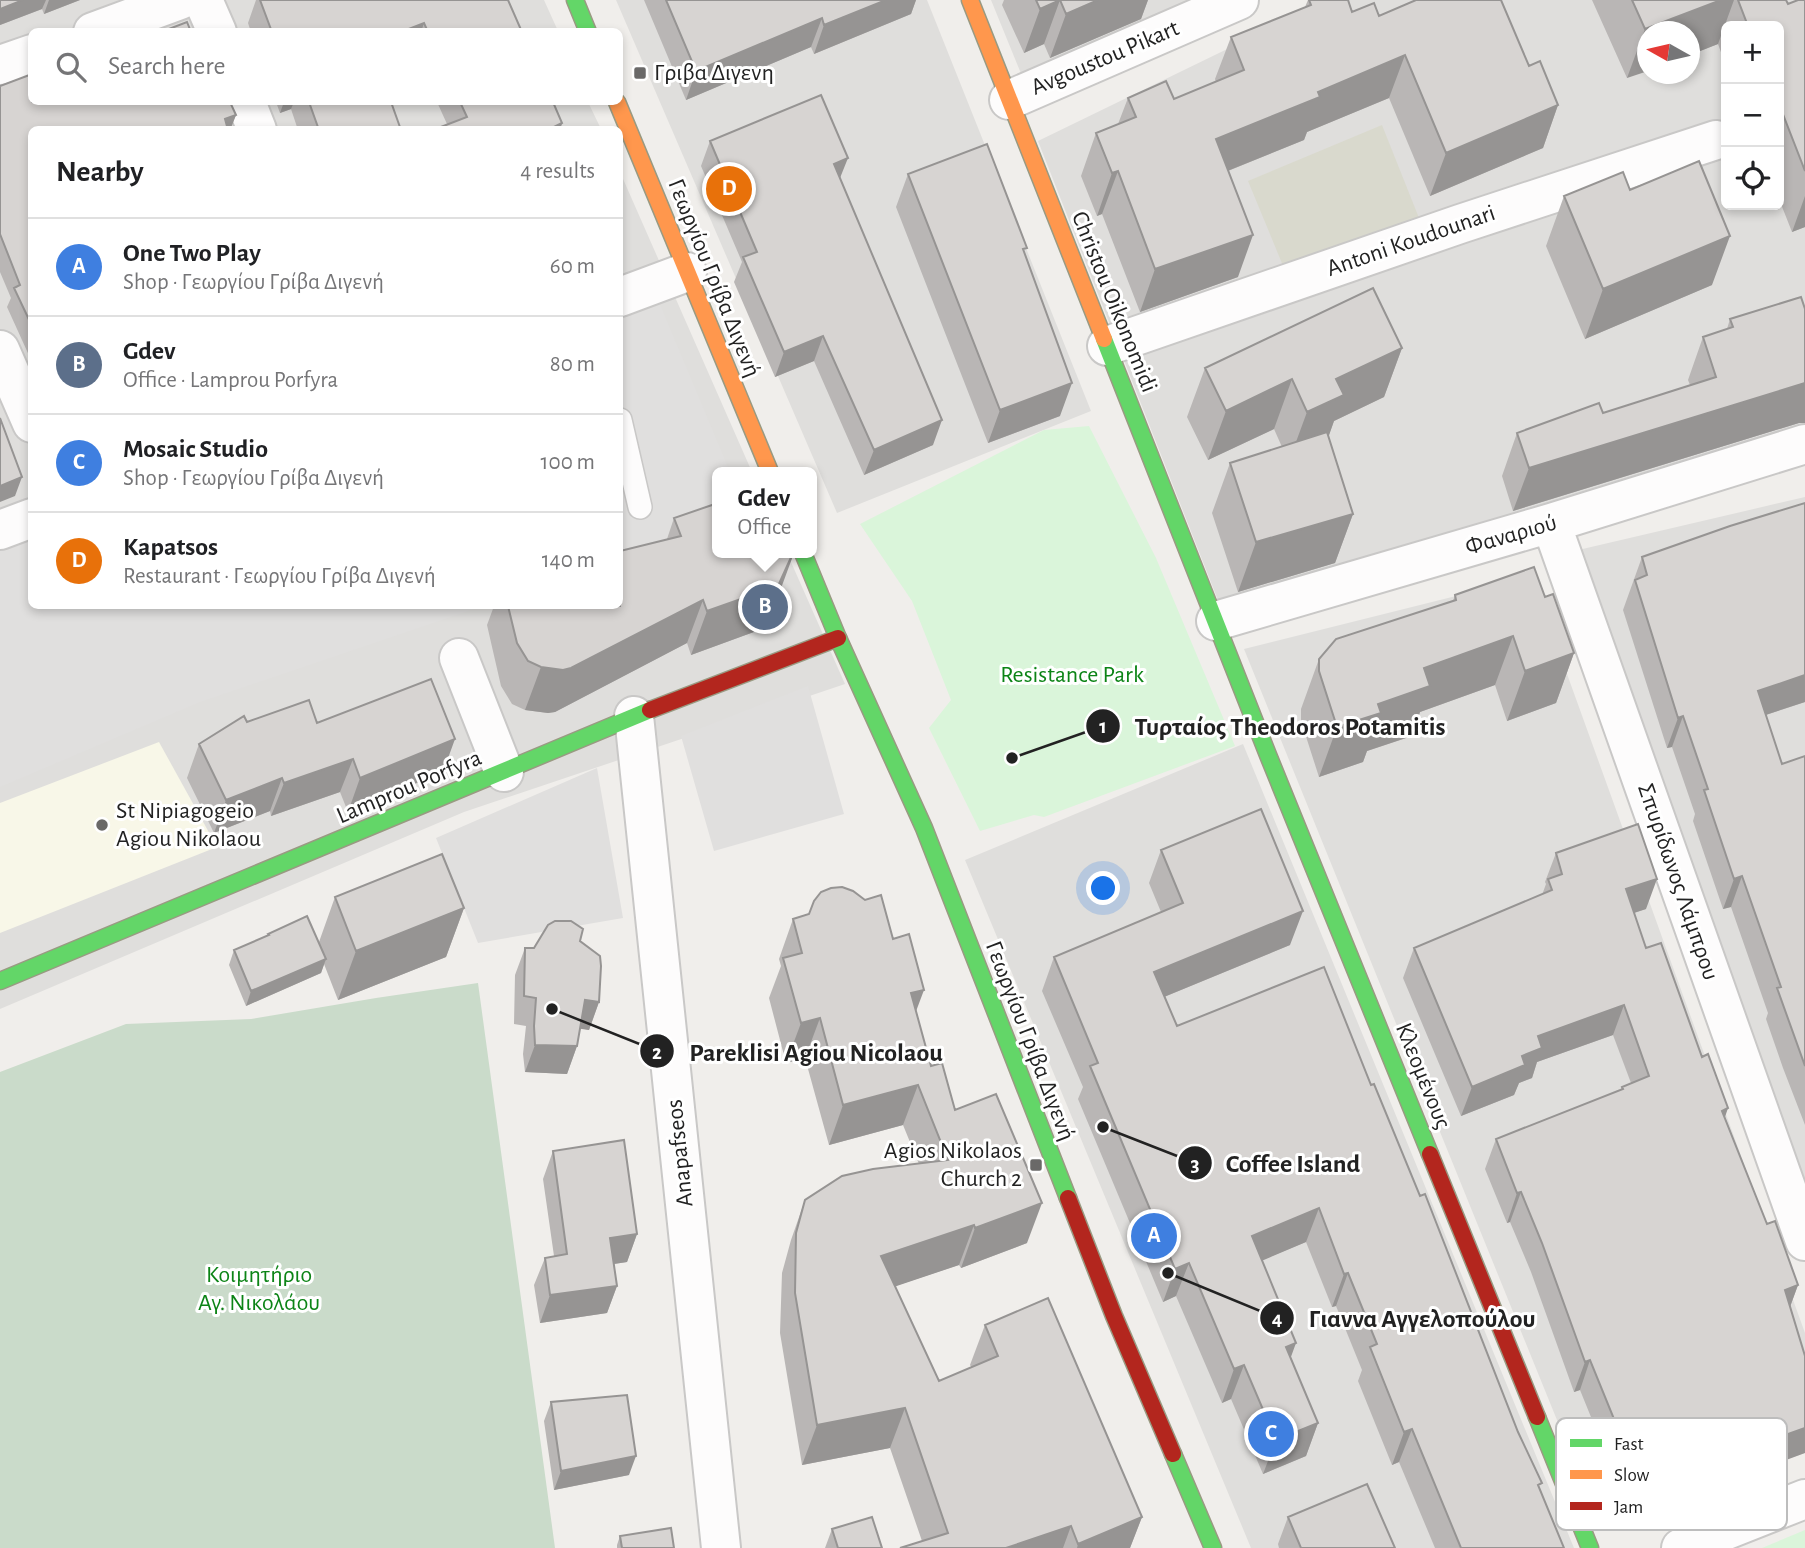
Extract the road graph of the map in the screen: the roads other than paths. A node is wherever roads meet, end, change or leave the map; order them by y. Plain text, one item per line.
1 (180, 0) edge
2 (204, 0) edge
3 (575, 0) edge
4 (970, 0) edge
5 (1239, 0) edge
6 (104, 28) edge
7 (214, 28) edge
8 (586, 28) edge
9 (28, 55) edge
10 (0, 65) edge
11 (1009, 100) junction
12 (247, 105) edge
13 (618, 105) edge
14 (255, 126) edge
15 (1716, 140) dead end
16 (687, 272) junction
17 (623, 296) edge
18 (1107, 346) junction
19 (0, 350) edge
20 (28, 415) edge
21 (623, 433) edge
22 (1805, 444) edge
23 (767, 467) edge
24 (640, 507) dead end
25 (28, 520) edge
26 (1551, 523) junction
27 (0, 530) edge
28 (805, 558) edge
29 (1216, 621) junction
30 (838, 638) junction
31 (459, 658) dead end
32 (634, 716) junction
33 (504, 772) junction
34 (0, 981) edge
35 (1805, 1241) edge
36 (1556, 1464) edge
37 (1805, 1499) edge
38 (1787, 1506) edge
39 (1583, 1530) edge
40 (1727, 1530) edge
41 (721, 1548) edge
42 (1213, 1548) edge
43 (1590, 1548) edge
44 (1681, 1548) edge

1 - 6 street
2 - 7 street
3 - 8 street
4 - 11 street, Christou Oikonomidi
5 - 11 street, Avgoustou Pikart
9 - 10 street
11 - 18 street, Christou Oikonomidi
12 - 14 street
13 - 16 street, Γεωργίου Γρίβα Διγενή
15 - 18 street, Antoni Koudounari
16 - 17 street
16 - 23 street, Γεωργίου Γρίβα Διγενή
18 - 29 street, Christou Oikonomidi
19 - 20 street
21 - 24 lane
22 - 26 street, Φαναριού
25 - 27 street
26 - 29 street, Φαναριού
26 - 35 street, Σπυρίδωνος Λάμπρου
28 - 30 street, Γεωργίου Γρίβα Διγενή
29 - 36 street, Κλεομένους
30 - 32 street, Lamprou Porfyra
30 - 42 street, Γεωργίου Γρίβα Διγενή
31 - 33 street
32 - 33 street, Lamprou Porfyra
32 - 41 street, Anapafseos
33 - 34 street, Lamprou Porfyra
37 - 38 street
39 - 43 street, Κλεομένους
40 - 44 street

